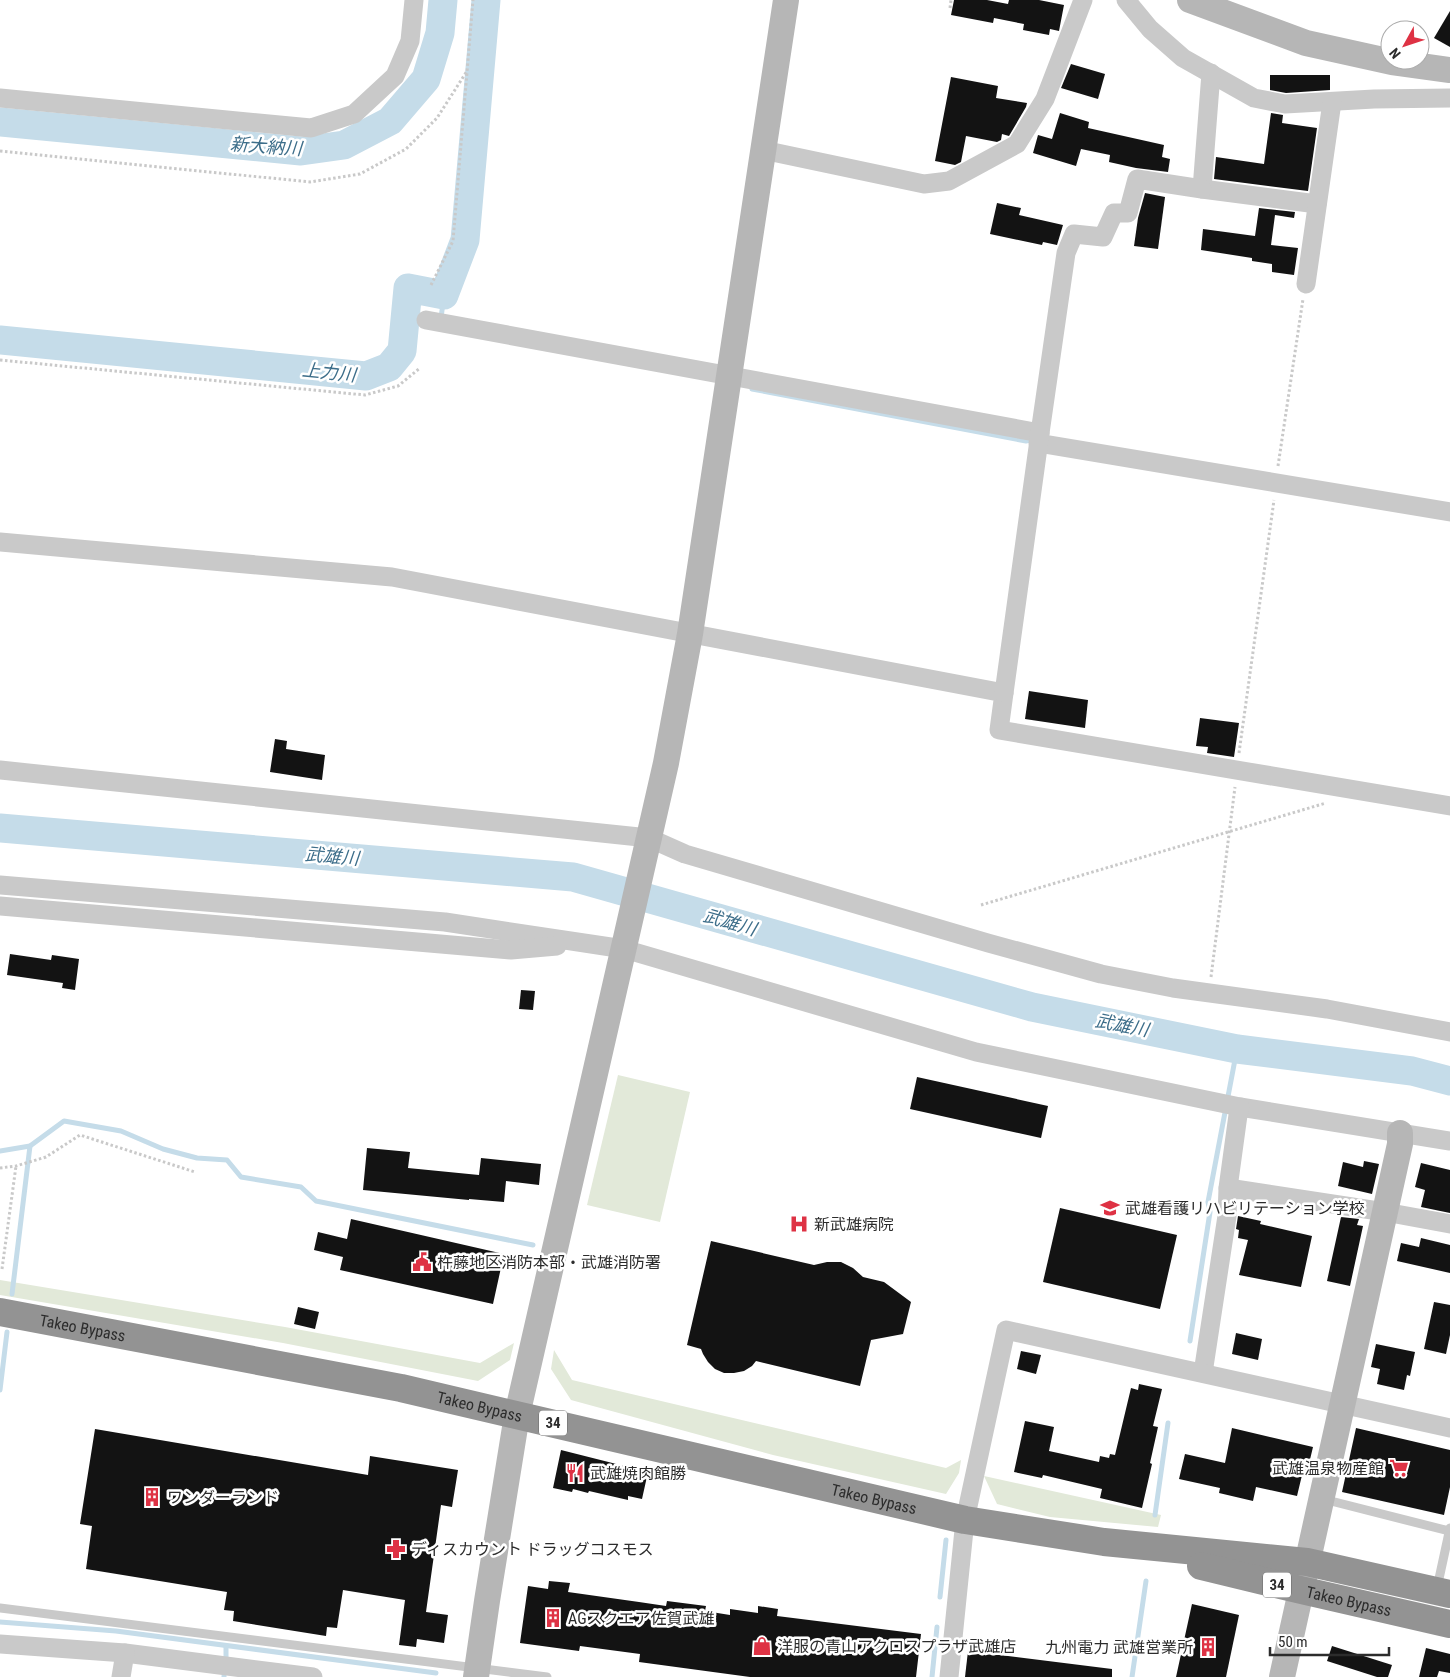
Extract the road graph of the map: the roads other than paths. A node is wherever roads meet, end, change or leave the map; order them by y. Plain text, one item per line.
1 (414, 0) edge
2 (786, 0) edge
3 (1083, 0) edge
4 (1126, 0) edge
5 (1190, 0) edge
6 (1450, 70) edge
7 (1211, 74) junction
8 (0, 98) edge
9 (1450, 98) edge
10 (1332, 102) junction
11 (763, 150) junction
12 (1202, 189) junction
13 (1317, 204) junction
14 (1306, 284) road end
15 (426, 320) dead end
16 (730, 374) junction
17 (1039, 438) junction
18 (1450, 512) edge
19 (0, 542) edge
20 (690, 634) junction
21 (1004, 693) junction
22 (0, 770) edge
23 (1450, 806) edge
24 (649, 841) junction
25 (0, 885) edge
26 (0, 906) edge
27 (585, 943) junction
28 (625, 946) junction
29 (1450, 1032) edge
30 (1240, 1107) junction
31 (1400, 1133) junction
32 (1450, 1141) edge
33 (1228, 1188) junction
34 (1384, 1212) junction
35 (1450, 1224) edge
36 (0, 1312) edge
37 (1203, 1373) junction
38 (1341, 1405) junction
39 (517, 1415) junction
40 (1450, 1428) edge
41 (1321, 1498) junction
42 (965, 1520) junction
43 (1450, 1529) edge
44 (1104, 1542) junction
45 (1307, 1562) junction
46 (1300, 1590) junction
47 (1443, 1592) edge
48 (0, 1608) edge
49 (1450, 1624) edge
50 (0, 1644) edge
51 (125, 1653) junction
52 (477, 1672) edge
53 (121, 1677) edge
54 (313, 1677) edge
55 (547, 1677) edge
56 (949, 1677) edge
57 (1282, 1677) edge

1 - 8 street
2 - 11 street
3 - 11 street
4 - 7 street
5 - 6 street
7 - 10 street
7 - 12 street
9 - 10 street
10 - 13 street
11 - 16 street
12 - 13 street
12 - 17 street
13 - 14 street
15 - 16 street
16 - 17 street
16 - 20 street
17 - 18 street
17 - 21 street
19 - 20 street
20 - 21 street
20 - 24 street
21 - 23 street
22 - 24 street
24 - 28 street
24 - 29 street
25 - 27 street
26 - 27 street
27 - 28 street
28 - 30 street
28 - 39 street
30 - 31 street
30 - 33 street
31 - 32 street
31 - 34 street
33 - 34 street
33 - 37 street
34 - 35 street
34 - 38 street
36 - 39 highway, Takeo Bypass / 34
37 - 38 street
37 - 42 street
38 - 40 street
38 - 41 street
39 - 42 highway, Takeo Bypass / 34
39 - 52 street
41 - 43 lane
41 - 45 street
42 - 44 highway, Takeo Bypass / 34
42 - 56 street
43 - 47 lane
44 - 45 highway, Takeo Bypass / 34
44 - 46 highway, Takeo Bypass / 34
45 - 46 street
45 - 47 highway, Takeo Bypass / 34
46 - 49 highway, Takeo Bypass / 34
46 - 57 street
48 - 52 lane
50 - 51 street
51 - 53 street
51 - 54 street
52 - 55 lane

